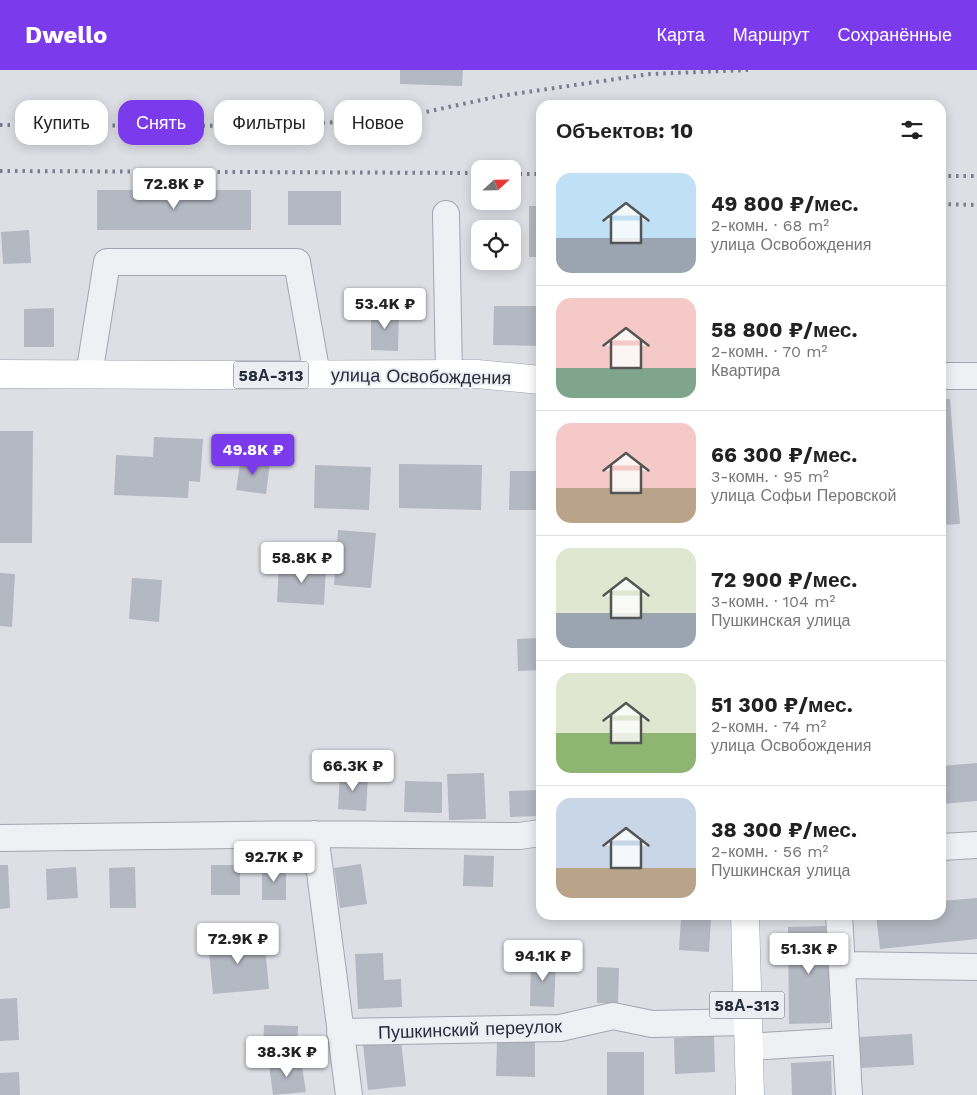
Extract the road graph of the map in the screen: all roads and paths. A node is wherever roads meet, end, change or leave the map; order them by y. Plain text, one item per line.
1 (446, 214) dead end
2 (0, 374) edge
3 (449, 374) junction
4 (89, 375) junction
5 (316, 375) junction
6 (946, 376) edge
7 (977, 376) edge
8 (536, 380) edge
9 (315, 834) junction
10 (536, 834) edge
11 (0, 838) edge
12 (977, 845) edge
13 (946, 847) edge
14 (745, 920) edge
15 (840, 920) edge
16 (842, 965) junction
17 (977, 967) edge
18 (340, 1032) junction
19 (748, 1034) junction
20 (846, 1040) junction
21 (349, 1095) edge
22 (750, 1095) edge
23 (849, 1095) edge

1 - 3 street
2 - 4 main road, улица Освобождения / 58А-313
3 - 5 main road, улица Освобождения / 58А-313
3 - 8 main road, улица Освобождения / 58А-313
4 - 5 main road, улица Освобождения / 58А-313
4 - 5 street
6 - 7 street
9 - 10 street
9 - 11 street
9 - 18 street
12 - 13 street
14 - 19 main road, 58А-313
15 - 16 street
16 - 17 street
16 - 20 street
18 - 19 street, Пушкинский переулок
18 - 21 street
19 - 20 street, Пушкинский переулок
19 - 22 main road, 58А-313
20 - 23 street

